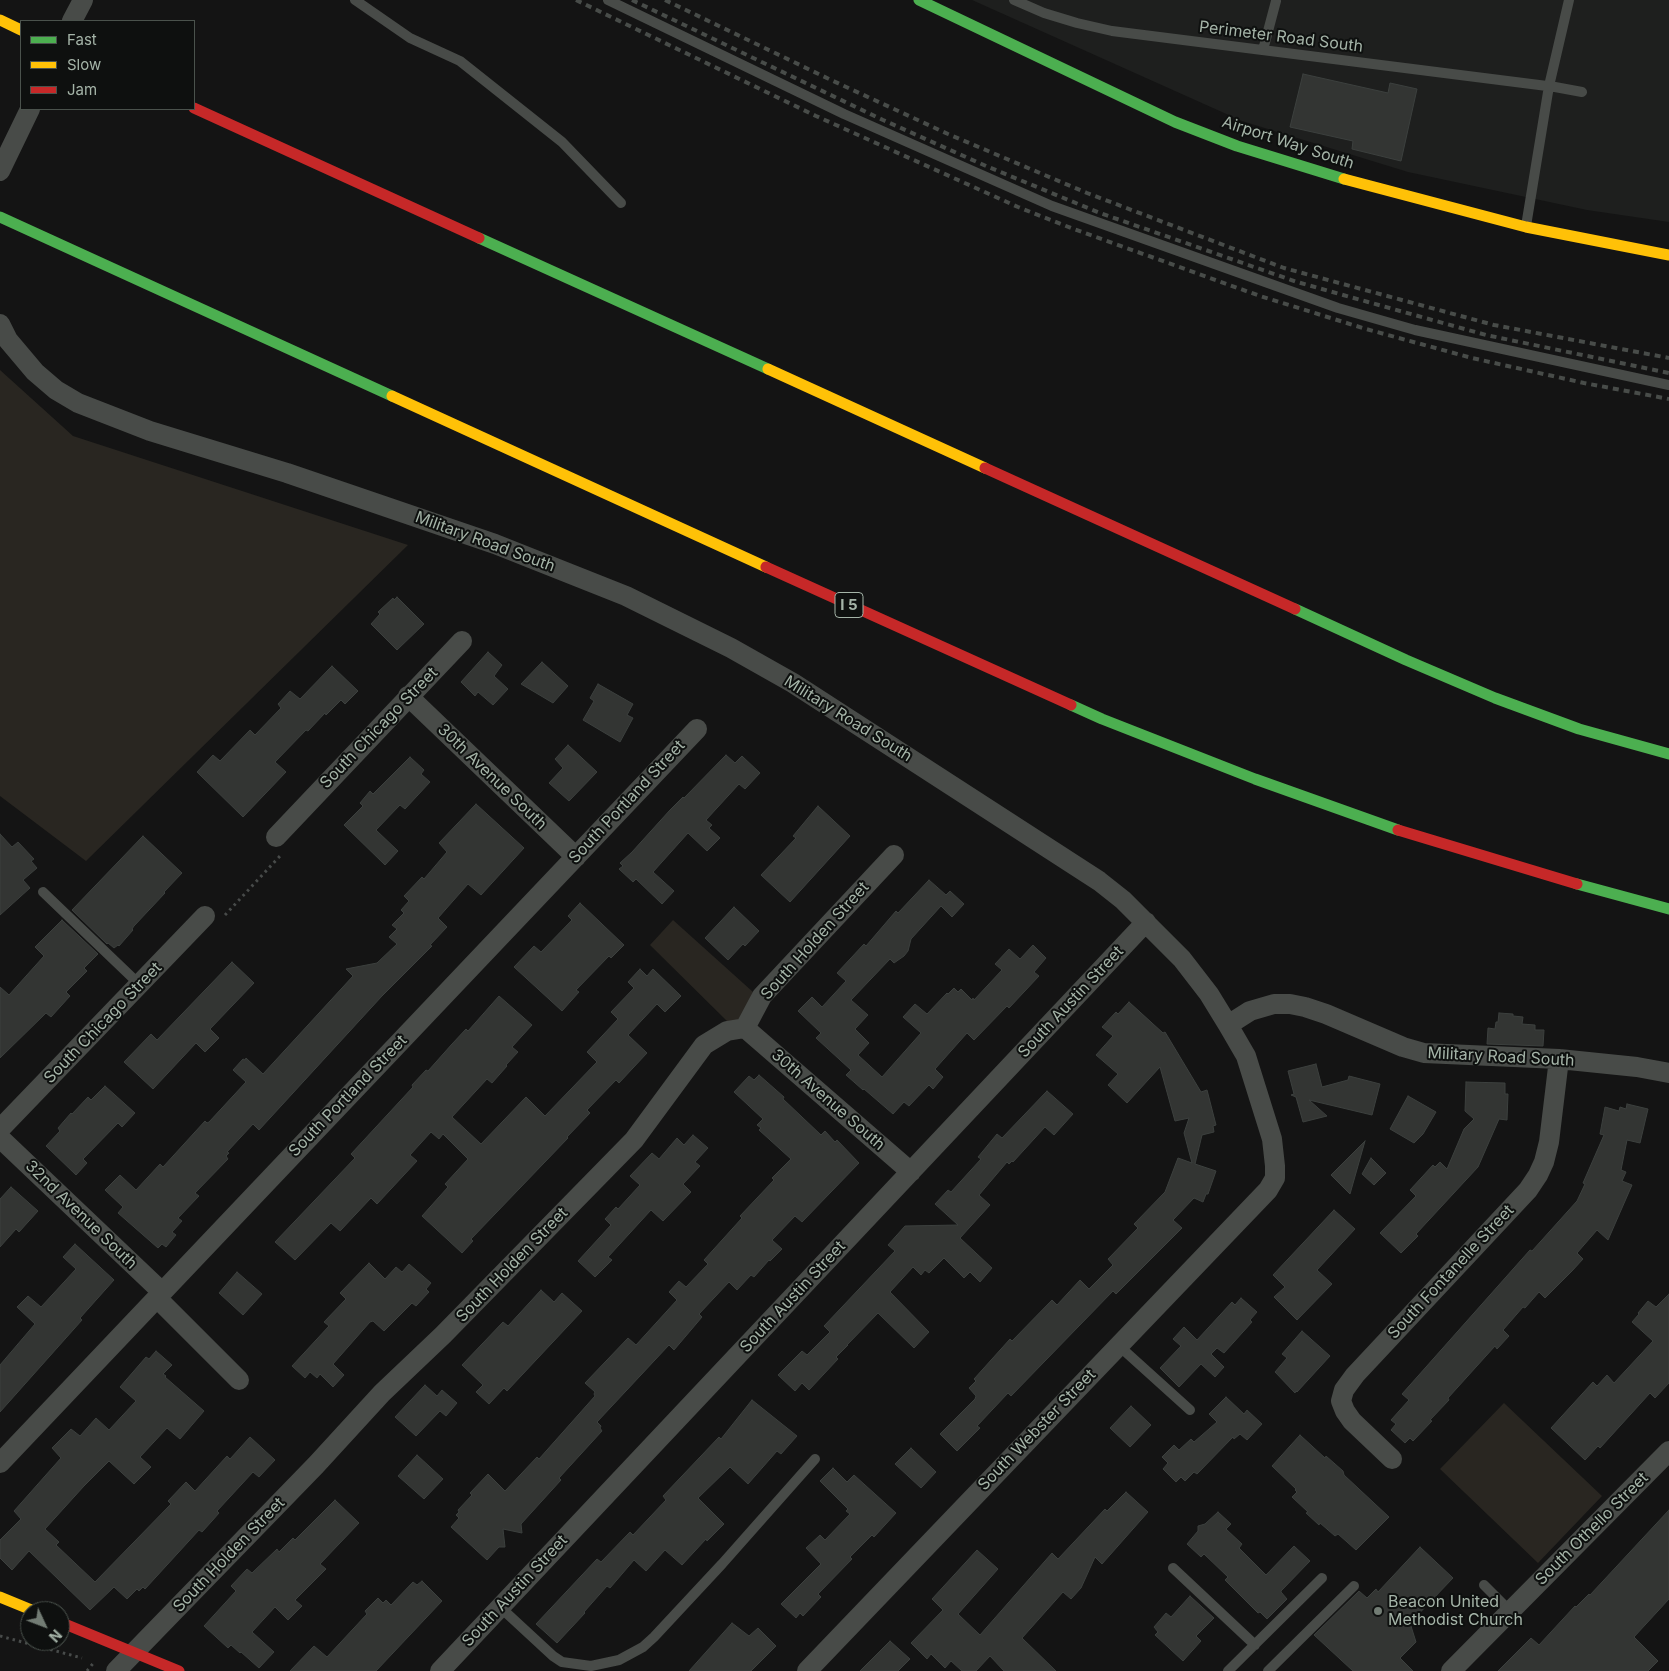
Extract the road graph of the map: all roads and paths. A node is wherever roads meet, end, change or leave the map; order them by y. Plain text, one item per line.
1 (83, 0) edge
2 (355, 0) edge
3 (608, 0) edge
4 (918, 0) edge
5 (1014, 0) edge
6 (1276, 0) edge
7 (1569, 0) edge
8 (0, 20) edge
9 (73, 20) edge
10 (20, 30) edge
11 (1263, 50) junction
12 (1552, 87) junction
13 (1582, 92) dead end
14 (195, 108) edge
15 (30, 110) edge
16 (0, 171) edge
17 (621, 203) dead end
18 (0, 216) edge
19 (1526, 227) junction
20 (1669, 255) edge
21 (0, 324) edge
22 (1669, 386) edge
23 (462, 641) dead end
24 (408, 696) junction
25 (696, 729) dead end
26 (1669, 754) edge
27 (276, 837) joint
28 (894, 855) dead end
29 (576, 857) junction
30 (43, 892) dead end
31 (1669, 909) edge
32 (205, 916) joint
33 (1146, 922) junction
34 (140, 985) junction
35 (1228, 1025) junction
36 (745, 1028) junction
37 (1559, 1059) junction
38 (1669, 1073) edge
39 (0, 1129) edge
40 (0, 1138) edge
41 (911, 1172) junction
42 (159, 1295) junction
43 (1118, 1345) junction
44 (239, 1380) dead end
45 (1190, 1410) dead end
46 (1669, 1451) edge
47 (815, 1459) dead end
48 (1392, 1459) dead end
49 (0, 1463) edge
50 (1173, 1568) dead end
51 (1322, 1578) dead end
52 (1484, 1585) dead end
53 (1354, 1586) dead end
54 (0, 1597) edge
55 (20, 1605) edge
56 (500, 1607) junction
57 (1510, 1612) junction
58 (70, 1626) edge
59 (0, 1636) edge
60 (1255, 1645) junction
61 (134, 1653) junction
62 (108, 1668) edge
63 (179, 1671) edge
64 (440, 1671) edge
65 (807, 1671) edge
66 (1228, 1671) edge
67 (1268, 1671) edge
68 (1451, 1671) edge

1 - 9 street
2 - 17 lane
3 - 22 lane
4 - 19 main road, Airport Way South
5 - 11 lane, Perimeter Road South
6 - 11 lane
7 - 12 lane
8 - 10 main road
11 - 12 lane, Perimeter Road South
12 - 13 lane, Perimeter Road South
12 - 19 lane
14 - 26 main road
15 - 16 street
18 - 31 main road, I 5
19 - 20 main road, Airport Way South
21 - 33 street, Military Road South
23 - 24 street, South Chicago Street
24 - 27 street, South Chicago Street
24 - 29 street, 30th Avenue South
25 - 29 street, South Portland Street
27 - 32 path
28 - 36 street, South Holden Street
29 - 42 street, South Portland Street
30 - 34 lane
32 - 34 street, South Chicago Street
33 - 35 street, Military Road South
33 - 41 street, South Austin Street
34 - 39 street, South Chicago Street
35 - 37 street, Military Road South
35 - 43 street, South Webster Street
36 - 41 street, 30th Avenue South
36 - 61 street, South Holden Street
37 - 38 street, Military Road South
37 - 48 street, South Fontanelle Street
40 - 42 street, 32nd Avenue South
41 - 56 street, South Austin Street
42 - 44 street, 32nd Avenue South
42 - 49 street, South Portland Street
43 - 45 lane
43 - 65 street, South Webster Street
46 - 57 street, South Othello Street
47 - 56 lane
50 - 60 lane
51 - 60 lane
52 - 57 lane
53 - 67 lane
54 - 55 main road
56 - 64 street, South Austin Street
57 - 68 street, South Othello Street
58 - 61 main road
59 - 62 path
60 - 66 lane
61 - 62 street, South Holden Street
61 - 63 main road

